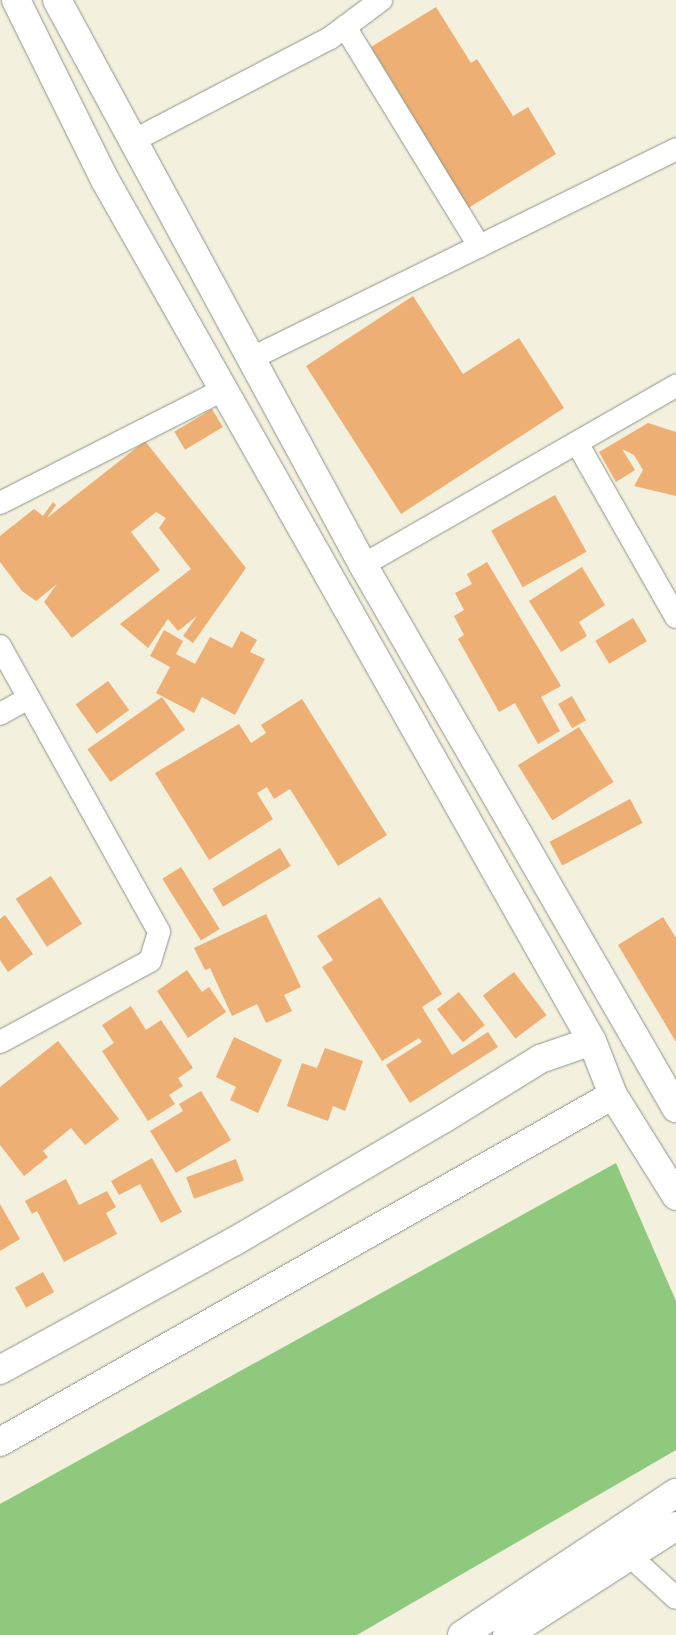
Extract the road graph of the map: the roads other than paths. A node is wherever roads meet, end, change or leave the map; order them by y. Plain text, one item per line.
1 (16, 0) edge
2 (57, 0) edge
3 (381, 0) edge
4 (345, 27) junction
5 (131, 142) junction
6 (676, 149) edge
7 (479, 246) junction
8 (250, 359) junction
9 (676, 386) edge
10 (223, 390) junction
11 (576, 442) junction
12 (0, 503) edge
13 (364, 565) junction
14 (676, 617) edge
15 (0, 646) edge
16 (29, 698) junction
17 (0, 714) edge
18 (592, 1041) junction
19 (0, 1042) edge
20 (613, 1095) junction
21 (676, 1108) edge
22 (676, 1196) edge
23 (0, 1370) edge
24 (0, 1442) edge
25 (676, 1494) edge
26 (676, 1526) edge
27 (630, 1556) junction
28 (676, 1598) edge
29 (462, 1635) edge
30 (507, 1635) edge

1 - 10 street
2 - 5 street
3 - 4 street
4 - 5 street
4 - 7 street
5 - 8 street
6 - 7 street
7 - 8 street
8 - 13 street
9 - 11 street
10 - 12 street
10 - 18 street
11 - 13 street
11 - 14 street
13 - 21 street
15 - 16 street
16 - 17 street
16 - 19 street
18 - 20 street
18 - 23 street
20 - 22 street
20 - 24 street
25 - 29 street
26 - 27 street
27 - 28 street
27 - 30 street

